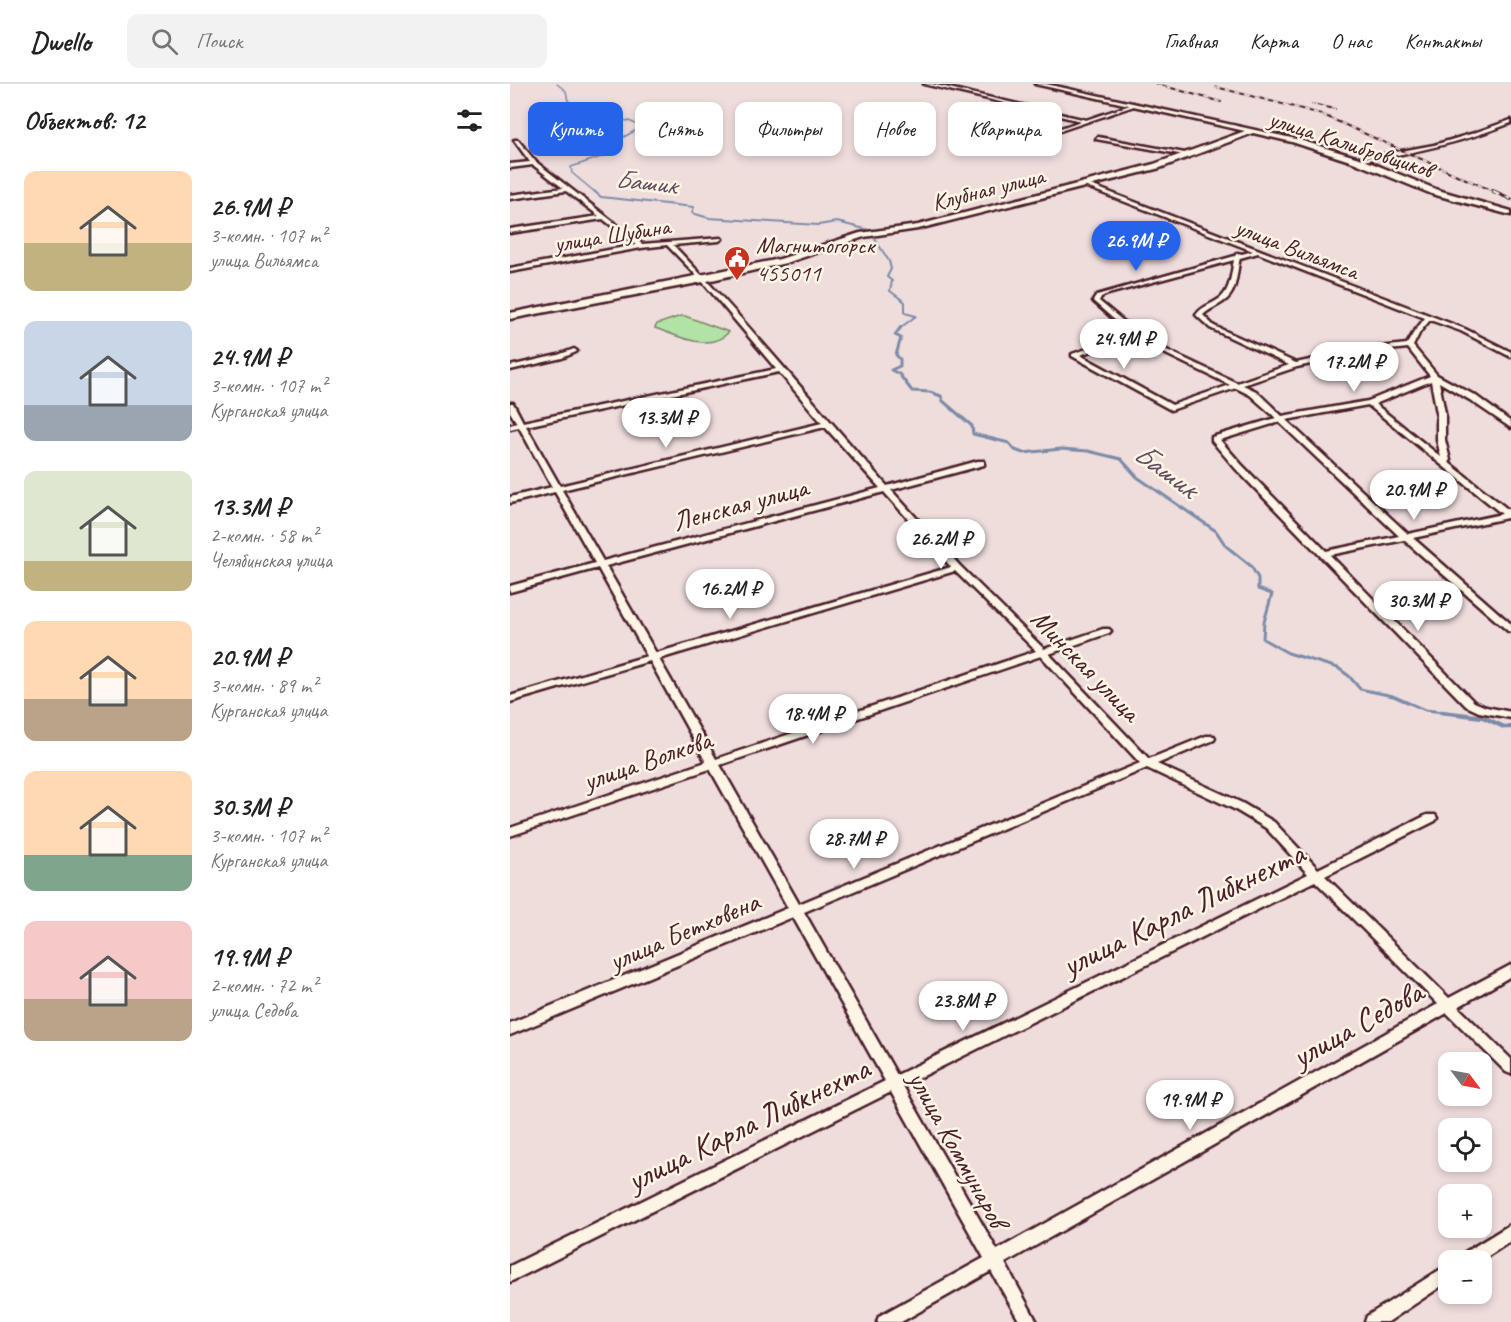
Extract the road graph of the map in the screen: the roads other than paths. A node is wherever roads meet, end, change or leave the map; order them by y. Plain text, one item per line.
1 (926, 84) edge
2 (1038, 84) edge
3 (1135, 105) junction
4 (1086, 121) junction
5 (1511, 121) edge
6 (1062, 129) edge
7 (1252, 131) junction
8 (1098, 138) dead end
9 (516, 141) dead end
10 (1190, 155) junction
11 (1356, 160) junction
12 (534, 163) junction
13 (510, 166) edge
14 (1086, 185) junction
15 (567, 189) junction
16 (510, 197) edge
17 (1511, 213) edge
18 (605, 217) junction
19 (510, 231) edge
20 (719, 239) dead end
21 (668, 243) junction
22 (641, 246) junction
23 (1242, 247) junction
24 (1256, 252) junction
25 (1237, 258) junction
26 (510, 270) edge
27 (703, 279) junction
28 (510, 316) edge
29 (1428, 318) junction
30 (1134, 335) junction
31 (1410, 346) junction
32 (574, 351) dead end
33 (1511, 355) edge
34 (1295, 365) junction
35 (510, 368) edge
36 (780, 370) junction
37 (1434, 377) junction
38 (1234, 384) junction
39 (1370, 403) junction
40 (510, 405) edge
41 (1281, 419) junction
42 (827, 424) junction
43 (515, 426) edge
44 (1511, 426) edge
45 (981, 463) dead end
46 (1444, 463) junction
47 (557, 489) junction
48 (887, 489) junction
49 (510, 500) edge
50 (1510, 516) edge
51 (1405, 536) junction
52 (1323, 554) junction
53 (602, 564) junction
54 (957, 568) junction
55 (510, 589) edge
56 (1511, 630) edge
57 (1106, 631) dead end
58 (1042, 652) junction
59 (652, 657) junction
60 (510, 699) edge
61 (1511, 716) edge
62 (1210, 738) dead end
63 (713, 764) junction
64 (1147, 764) junction
65 (1431, 818) dead end
66 (510, 832) edge
67 (1316, 875) junction
68 (796, 910) junction
69 (1511, 970) edge
70 (1448, 1005) junction
71 (510, 1029) edge
72 (1511, 1068) edge
73 (894, 1084) junction
74 (1511, 1232) edge
75 (1483, 1250) edge
76 (994, 1261) junction
77 (510, 1274) edge
78 (1438, 1279) edge
79 (885, 1322) edge
80 (1029, 1322) edge
81 (1373, 1322) edge

1 - 4 street
2 - 3 street, улица Калибровщиков
3 - 4 street
3 - 7 street, улица Калибровщиков
4 - 6 street
5 - 11 street
7 - 10 street, Клубная улица
7 - 11 street, улица Калибровщиков
8 - 10 street
9 - 12 street
10 - 14 street, Клубная улица
11 - 17 street, улица Калибровщиков
12 - 13 street
12 - 15 street
14 - 23 street, улица Вильямса
14 - 27 street, Клубная улица
15 - 16 street
15 - 18 street
18 - 19 street
18 - 22 street
20 - 21 street, улица Шубина
21 - 22 street, улица Шубина
21 - 27 street, Минская улица
22 - 26 street, улица Шубина
23 - 24 street, улица Вильямса
23 - 25 street
24 - 25 street
24 - 29 street, улица Вильямса
25 - 30 street
25 - 34 street
27 - 28 street, Клубная улица
27 - 36 street, Минская улица
29 - 31 street
29 - 33 street, улица Вильямса
30 - 38 street
30 - 38 street
31 - 34 street
31 - 37 street
32 - 35 street
34 - 38 street
36 - 42 street, Минская улица
36 - 43 street
37 - 39 street
37 - 44 street
37 - 46 street
38 - 41 street
39 - 41 street
39 - 46 street
40 - 43 street, улица Коммунаров
41 - 51 street
41 - 52 street
42 - 47 street
42 - 48 street, Минская улица
43 - 47 street, улица Коммунаров
45 - 48 street, Ленская улица
46 - 50 street
47 - 49 street
47 - 53 street, улица Коммунаров
48 - 53 street, Ленская улица
48 - 54 street, Минская улица
50 - 51 street
51 - 52 street
51 - 56 street
52 - 61 street
53 - 55 street, Ленская улица
53 - 59 street, улица Коммунаров
54 - 58 street, Минская улица
54 - 59 street
57 - 58 street, улица Волкова
58 - 63 street, улица Волкова
58 - 64 street, Минская улица
59 - 60 street
59 - 63 street, улица Коммунаров
62 - 64 street, улица Бетховена
63 - 66 street, улица Волкова
63 - 68 street, улица Коммунаров
64 - 67 street, Минская улица
64 - 68 street, улица Бетховена
65 - 67 street, улица Карла Либкнехта
67 - 70 street, Минская улица
67 - 73 street, улица Карла Либкнехта
68 - 71 street, улица Бетховена
68 - 73 street, улица Коммунаров
69 - 70 street, улица Седова
70 - 72 street, Минская улица
70 - 76 street, улица Седова
73 - 76 street, улица Коммунаров
73 - 77 street, улица Карла Либкнехта
74 - 75 street
76 - 79 street, улица Седова
76 - 80 street, улица Коммунаров
78 - 81 street

